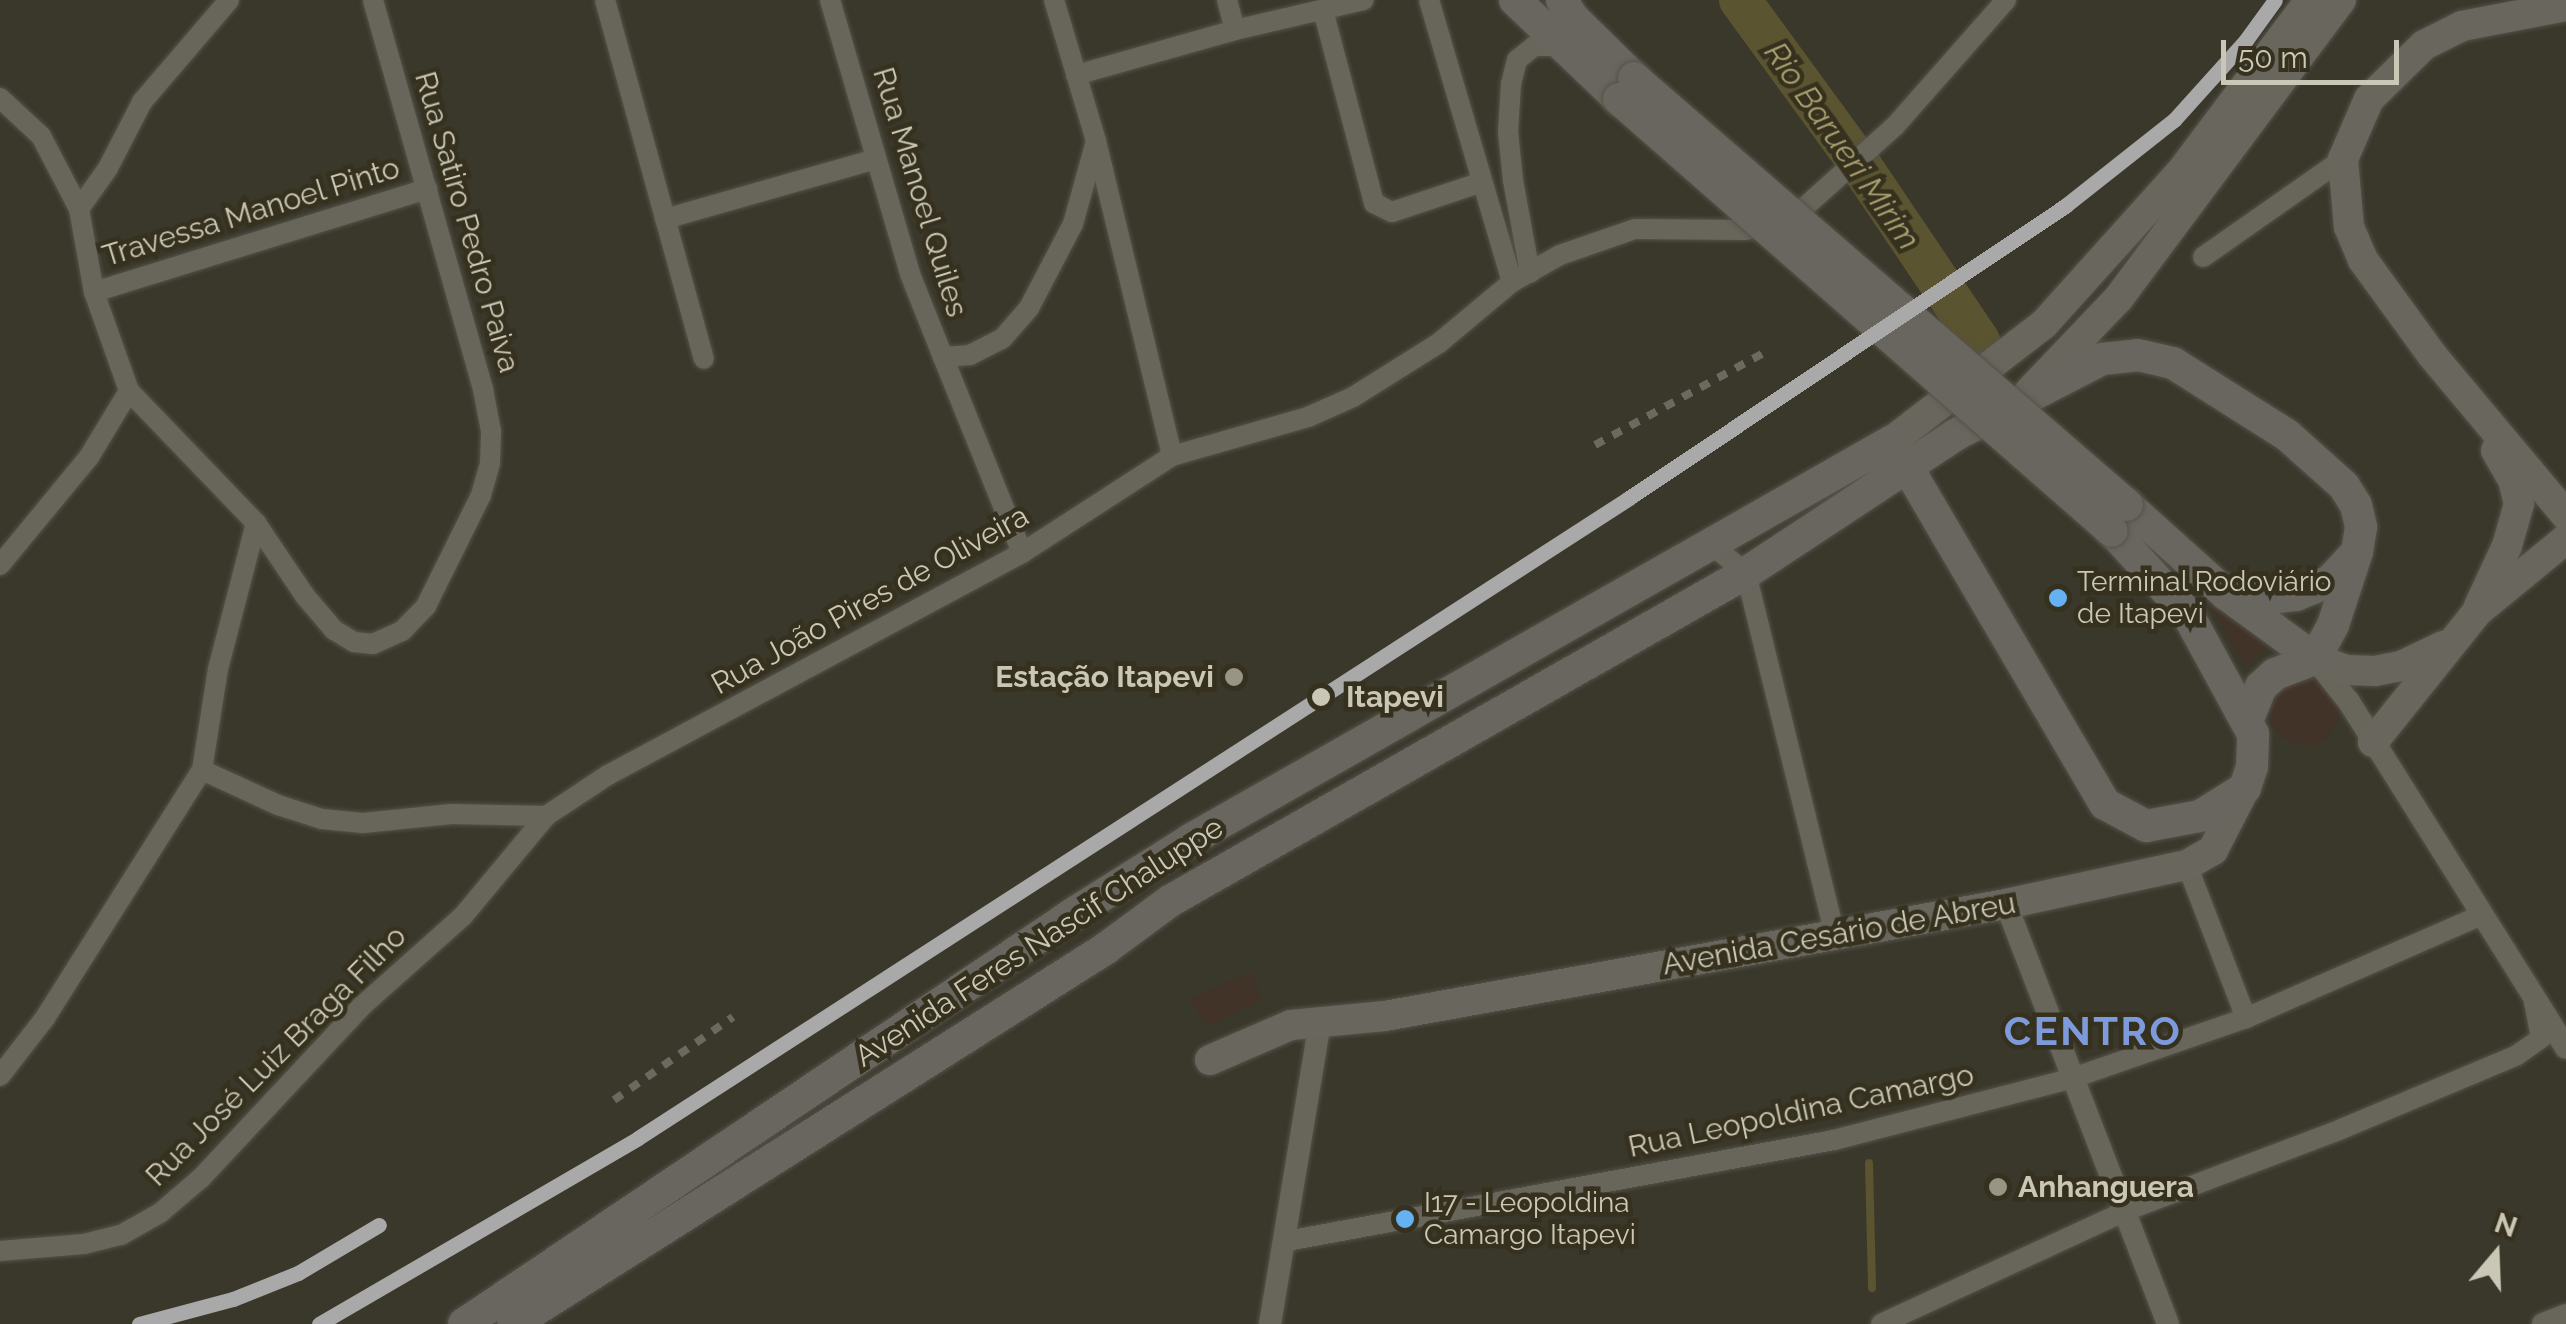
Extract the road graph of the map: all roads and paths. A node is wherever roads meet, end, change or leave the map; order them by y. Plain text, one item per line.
1 (229, 0) edge
2 (373, 0) edge
3 (605, 0) edge
4 (830, 0) edge
5 (1054, 0) edge
6 (1227, 0) edge
7 (1364, 0) edge
8 (1429, 0) edge
9 (1515, 0) edge
10 (1562, 0) edge
11 (2006, 0) edge
12 (2310, 0) edge
13 (2341, 0) edge
14 (2566, 6) edge
15 (1323, 10) junction
16 (1235, 30) junction
17 (1560, 46) junction
18 (1076, 75) junction
19 (1626, 88) junction
20 (0, 98) edge
21 (1096, 141) junction
22 (875, 159) junction
23 (2343, 159) junction
24 (1482, 182) junction
25 (427, 189) junction
26 (78, 209) junction
27 (665, 219) junction
28 (2204, 257) dead end
29 (1521, 278) junction
30 (94, 292) junction
31 (944, 358) junction
32 (704, 360) dead end
33 (128, 391) junction
34 (2025, 395) junction
35 (2474, 402) junction
36 (1900, 454) junction
37 (1172, 456) junction
38 (2566, 515) edge
39 (2120, 518) junction
40 (256, 523) junction
41 (2566, 539) edge
42 (1713, 546) junction
43 (2357, 552) junction
44 (1022, 553) junction
45 (0, 565) edge
46 (1746, 573) junction
47 (2226, 594) junction
48 (2476, 612) junction
49 (2450, 643) junction
50 (2316, 659) junction
51 (2248, 720) junction
52 (2373, 742) junction
53 (202, 770) junction
54 (2245, 788) junction
55 (546, 816) junction
56 (2187, 865) junction
57 (2006, 904) junction
58 (2480, 916) junction
59 (1835, 934) junction
60 (2533, 993) junction
61 (2246, 1018) junction
62 (1320, 1022) junction
63 (2566, 1048) edge
64 (1210, 1060) dead end
65 (0, 1076) edge
66 (2070, 1079) junction
67 (2125, 1211) junction
68 (1287, 1241) junction
69 (0, 1251) edge
70 (2566, 1315) edge
71 (464, 1324) edge
72 (513, 1324) edge
73 (1270, 1324) edge
74 (1881, 1324) edge
75 (2168, 1324) edge
76 (2543, 1324) edge

1 - 26 street
2 - 25 street, Rua Satiro Pedro Paiva
3 - 27 street
4 - 22 street, Rua Manoel Quiles
5 - 18 street
6 - 16 street
7 - 15 street
8 - 24 street
9 - 17 highway
10 - 19 highway
11 - 29 street, Rua João Pires de Oliveira
12 - 36 main road
13 - 34 main road
14 - 23 main road
15 - 16 street
15 - 24 street
16 - 18 street
17 - 19 highway
17 - 29 street
18 - 21 street
19 - 39 highway, bridge
20 - 26 street
21 - 31 street, Rua Manoel Quiles
21 - 37 street
22 - 27 street
22 - 31 street, Rua Manoel Quiles
23 - 28 street
23 - 35 main road
24 - 29 street
25 - 30 street, Travessa Manoel Pinto
25 - 40 street, Rua Satiro Pedro Paiva
26 - 30 street
27 - 32 street
29 - 37 street, Rua João Pires de Oliveira
30 - 33 street
31 - 44 street
33 - 40 street
33 - 45 street
34 - 36 highway
34 - 43 highway
35 - 38 main road
35 - 48 main road
36 - 42 highway, Avenida Feres Nascif Chaluppe
36 - 46 highway, Avenida Feres Nascif Chaluppe
36 - 54 highway
37 - 44 street, Rua João Pires de Oliveira
39 - 47 highway
39 - 51 highway
40 - 53 street
41 - 48 main road
42 - 46 street
42 - 71 highway, Avenida Feres Nascif Chaluppe
43 - 47 highway
43 - 50 highway
44 - 55 street, Rua João Pires de Oliveira
46 - 59 street
46 - 72 highway, Avenida Feres Nascif Chaluppe
47 - 50 highway
48 - 49 main road
49 - 50 main road
49 - 52 main road
50 - 51 highway
50 - 52 street
51 - 54 highway, Avenida Cesário de Abreu
52 - 58 street
53 - 55 street
53 - 65 street
54 - 56 main road, Avenida Cesário de Abreu
55 - 69 street, Rua José Luiz Braga Filho
56 - 57 main road, Avenida Cesário de Abreu
56 - 61 street
57 - 59 main road, Avenida Cesário de Abreu
57 - 66 street
58 - 60 street
58 - 61 street, Rua Leopoldina Camargo
59 - 62 main road, Avenida Cesário de Abreu
60 - 63 street
60 - 67 street
61 - 66 street, Rua Leopoldina Camargo
62 - 64 main road, Avenida Cesário de Abreu
62 - 68 street
66 - 67 street
66 - 68 street, Rua Leopoldina Camargo
67 - 74 street
67 - 75 street
68 - 73 street
70 - 76 street

